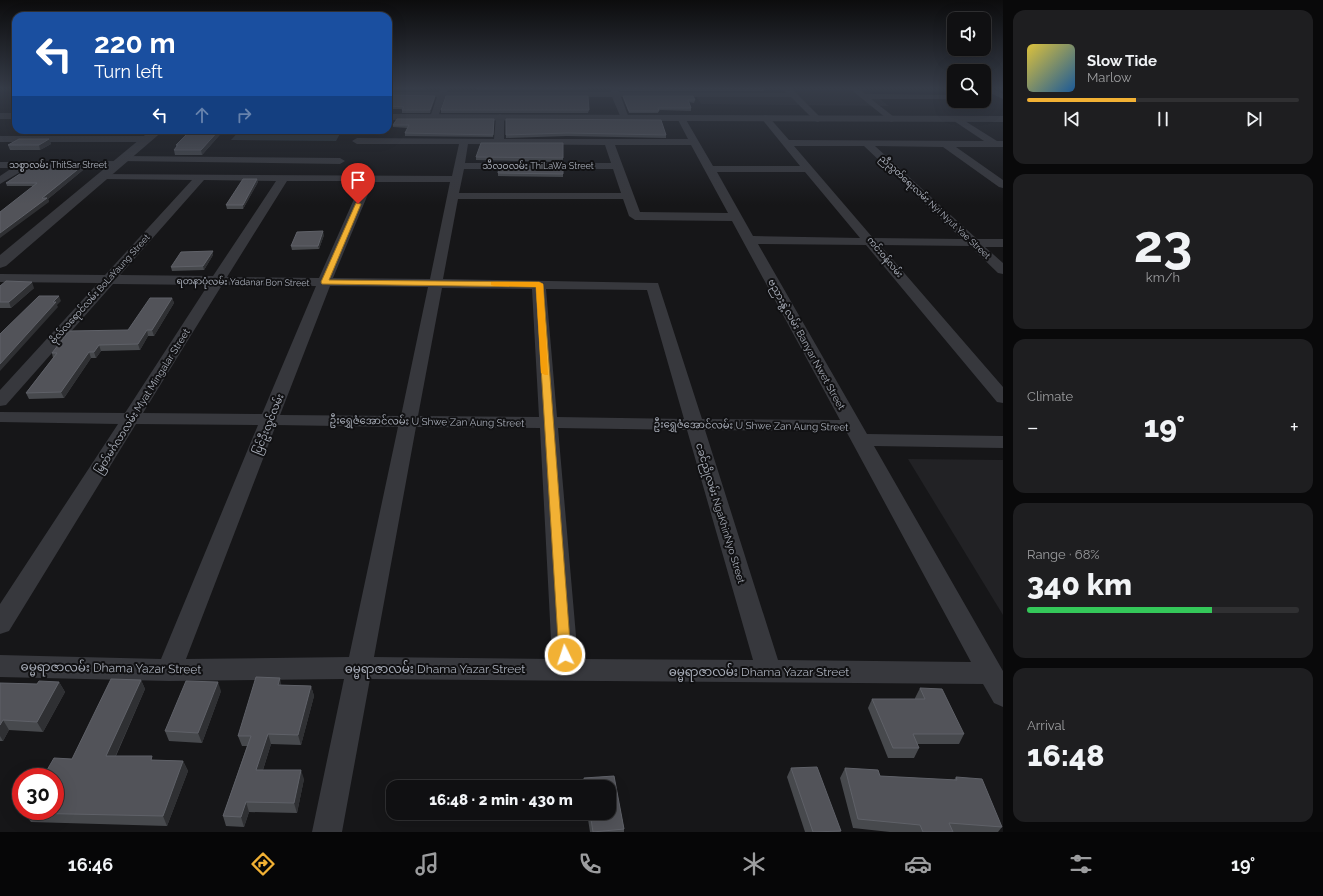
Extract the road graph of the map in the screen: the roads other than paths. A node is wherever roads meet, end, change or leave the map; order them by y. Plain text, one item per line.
1 (500, 127) edge
2 (687, 127) edge
3 (772, 127) edge
4 (970, 127) edge
5 (153, 134) edge
6 (147, 139) junction
7 (0, 140) edge
8 (357, 141) dead end
9 (464, 141) junction
10 (499, 141) junction
11 (609, 142) junction
12 (695, 142) junction
13 (786, 144) junction
14 (867, 144) junction
15 (946, 144) junction
16 (999, 144) edge
17 (340, 161) dead end
18 (120, 162) junction
19 (0, 165) edge
20 (24, 165) junction
21 (617, 166) junction
22 (710, 169) junction
23 (809, 169) junction
24 (980, 169) junction
25 (996, 169) dead end
26 (103, 176) junction
27 (201, 177) junction
28 (283, 178) junction
29 (369, 178) junction
30 (457, 180) junction
31 (0, 181) edge
32 (1003, 185) edge
33 (627, 196) junction
34 (736, 217) junction
35 (750, 240) junction
36 (872, 243) junction
37 (973, 243) junction
38 (1003, 244) edge
39 (0, 263) edge
40 (1003, 270) edge
41 (0, 278) edge
42 (108, 280) junction
43 (217, 282) junction
44 (324, 282) junction
45 (436, 284) junction
46 (539, 284) junction
47 (653, 286) joint
48 (1003, 398) edge
49 (0, 401) edge
50 (0, 417) edge
51 (269, 419) junction
52 (130, 420) junction
53 (408, 420) junction
54 (549, 423) junction
55 (694, 424) junction
56 (857, 433) junction
57 (1003, 442) edge
58 (0, 624) edge
59 (0, 666) edge
60 (359, 668) junction
61 (168, 670) junction
62 (566, 670) junction
63 (769, 672) junction
64 (990, 672) junction
65 (1003, 695) edge
66 (327, 832) edge

1 - 10 street
2 - 12 street, ဗညားနွဲ့လမ်း Banyar Nwet Street
3 - 13 street, ကင်းဝန်လမ်း
4 - 16 street
5 - 6 street
6 - 7 street
6 - 18 street
8 - 9 street
9 - 10 street
9 - 30 street
10 - 11 street
11 - 12 street
11 - 21 street
12 - 22 street, ဗညားနွဲ့လမ်း Banyar Nwet Street
13 - 14 street
13 - 23 street, ကင်းဝန်လမ်း
14 - 15 street
14 - 37 street, ညီညွတ်ရေးလမ်း Nyi Nyut Yae Street
15 - 16 street
15 - 24 street
17 - 18 street, သစ္စာလမ်း ThitSar Street
18 - 20 street, သစ္စာလမ်း ThitSar Street
18 - 26 street
19 - 20 street, သစ္စာလမ်း ThitSar Street
20 - 31 street
21 - 30 street, သီလဝလမ်း ThiLaWa Street
21 - 33 street
22 - 23 street
22 - 34 street, ဗညားနွဲ့လမ်း Banyar Nwet Street
23 - 36 street, ကင်းဝန်လမ်း
24 - 25 street
24 - 32 street
26 - 27 street
26 - 39 street
27 - 28 street
27 - 42 street, ဗိုလ်လရောင်လမ်း BoLaYaung Street
28 - 29 street
28 - 43 street, မြတ်မင်္ဂလာလမ်း Myat Mingalar Street
29 - 30 street
29 - 44 street, ပြင်ဦးလွင်လမ်း
30 - 33 street
30 - 45 street
33 - 34 street
34 - 35 street, ဗညားနွဲ့လမ်း Banyar Nwet Street
35 - 36 street
35 - 56 street, ဗညားနွဲ့လမ်း Banyar Nwet Street
36 - 37 street
36 - 48 street, ကင်းဝန်လမ်း
37 - 38 street
37 - 40 street, ညီညွတ်ရေးလမ်း Nyi Nyut Yae Street
41 - 42 street, ရတနာပုံလမ်း Yadanar Bon Street
42 - 43 street, ရတနာပုံလမ်း Yadanar Bon Street
42 - 49 street, ဗိုလ်လရောင်လမ်း BoLaYaung Street
43 - 44 street, ရတနာပုံလမ်း Yadanar Bon Street
43 - 52 street, မြတ်မင်္ဂလာလမ်း Myat Mingalar Street
44 - 45 street, ရတနာပုံလမ်း Yadanar Bon Street
44 - 51 street, ပြင်ဦးလွင်လမ်း
45 - 46 street, ရတနာပုံလမ်း Yadanar Bon Street
45 - 53 street
46 - 47 street, ရတနာပုံလမ်း Yadanar Bon Street
46 - 54 street
47 - 55 street, ငခင်ညိုလမ်း NgaKhinNyo Street
50 - 52 street, ဦးရွှေဇံအောင်လမ်း U Shwe Zan Aung Street
51 - 52 street, ဦးရွှေဇံအောင်လမ်း U Shwe Zan Aung Street
51 - 53 street, ဦးရွှေဇံအောင်လမ်း U Shwe Zan Aung Street
51 - 61 street, ပြင်ဦးလွင်လမ်း
52 - 58 street, မြတ်မင်္ဂလာလမ်း Myat Mingalar Street
53 - 54 street, ဦးရွှေဇံအောင်လမ်း U Shwe Zan Aung Street
53 - 60 street
54 - 55 street, ဦးရွှေဇံအောင်လမ်း U Shwe Zan Aung Street
54 - 62 street
55 - 56 street, ဦးရွှေဇံအောင်လမ်း U Shwe Zan Aung Street
55 - 63 street, ငခင်ညိုလမ်း NgaKhinNyo Street
56 - 57 street, ဦးရွှေဇံအောင်လမ်း U Shwe Zan Aung Street
56 - 64 street, ဗညားနွဲ့လမ်း Banyar Nwet Street
59 - 61 street, ဓမ္မရာဇာလမ်း Dhama Yazar Street
60 - 61 street, ဓမ္မရာဇာလမ်း Dhama Yazar Street
60 - 62 street, ဓမ္မရာဇာလမ်း Dhama Yazar Street
60 - 66 street
62 - 63 street, ဓမ္မရာဇာလမ်း Dhama Yazar Street
63 - 64 street, ဓမ္မရာဇာလမ်း Dhama Yazar Street
64 - 65 street, ဗညားနွဲ့လမ်း Banyar Nwet Street

